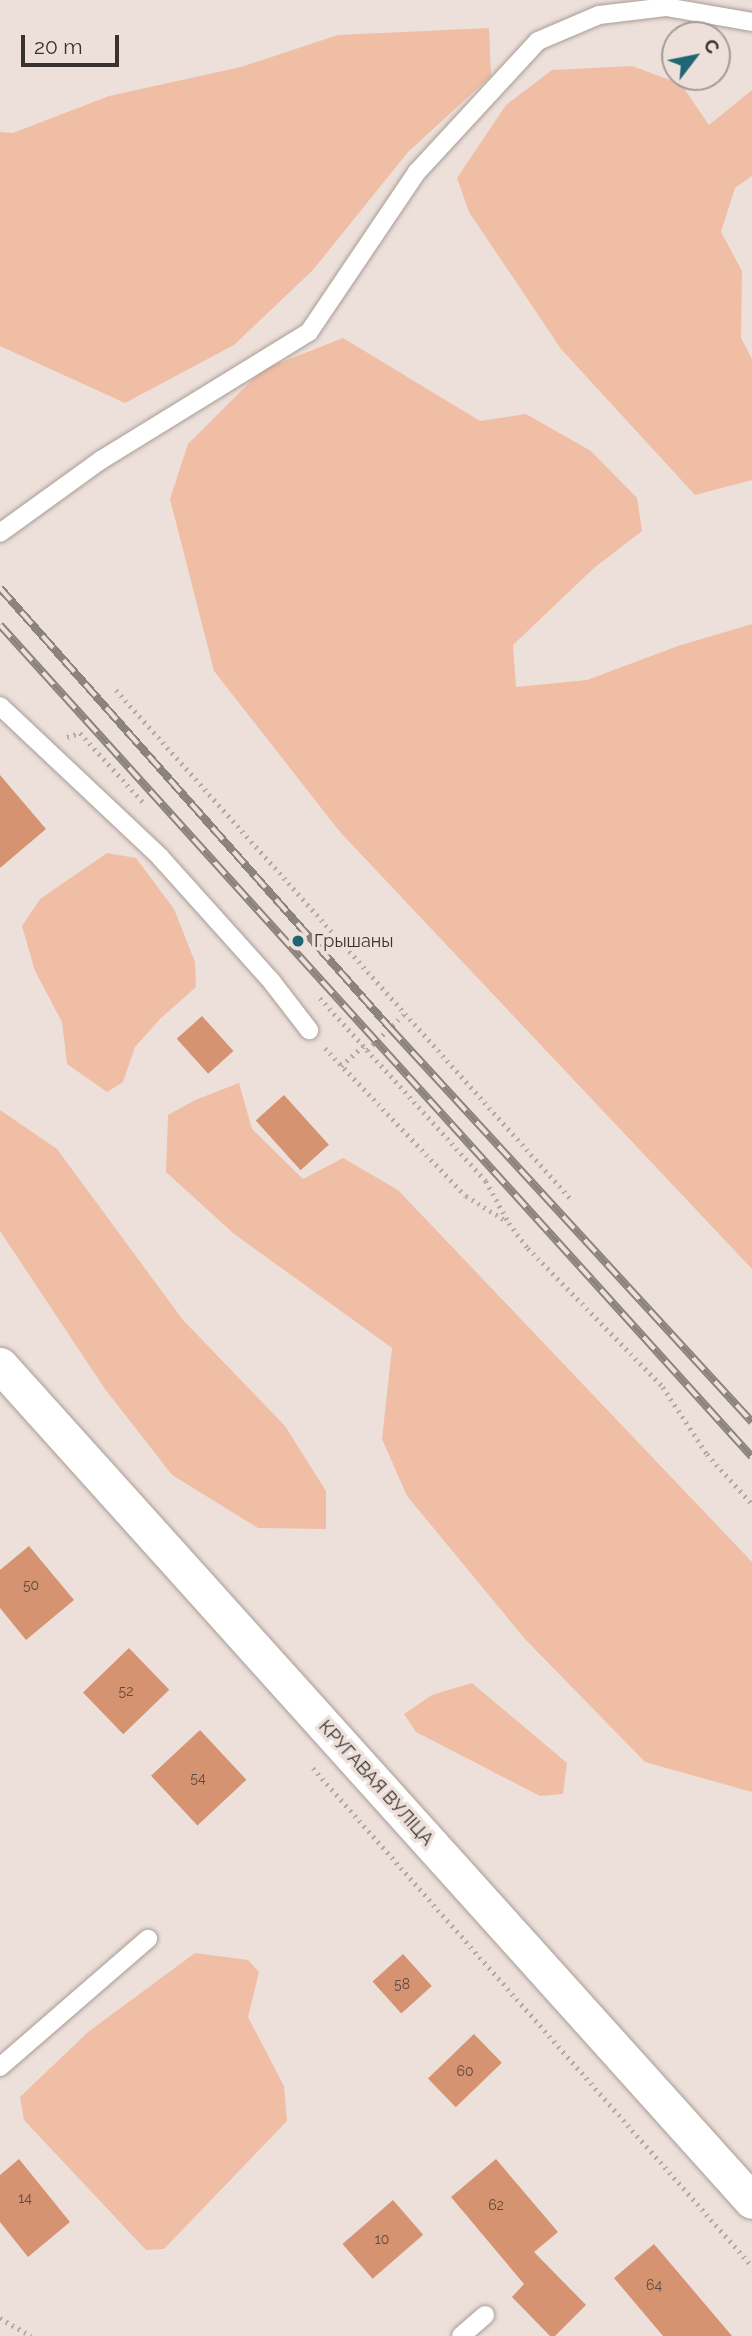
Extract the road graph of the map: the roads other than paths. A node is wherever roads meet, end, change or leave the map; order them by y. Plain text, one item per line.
1 (752, 22) edge
2 (0, 533) edge
3 (0, 706) edge
4 (309, 1030) road end
5 (0, 1365) edge
6 (148, 1939) dead end
7 (0, 2067) edge
8 (752, 2201) edge
9 (485, 2315) dead end
10 (461, 2336) edge

1 - 2 lane
3 - 4 lane
5 - 8 street, КРУГАВАЯ ВУЛІЦА
6 - 7 lane
9 - 10 lane

